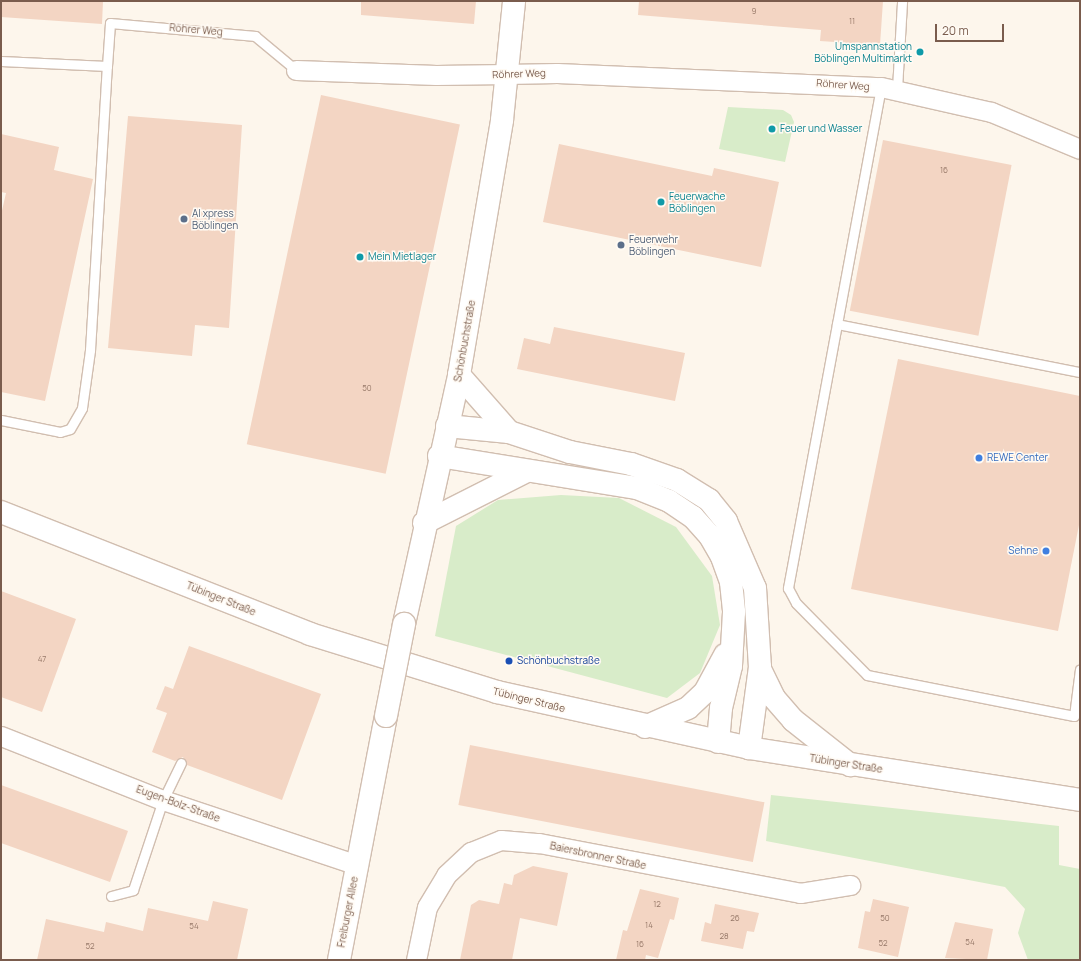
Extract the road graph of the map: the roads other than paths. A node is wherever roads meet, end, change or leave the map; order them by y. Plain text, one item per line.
1 (514, 1) edge
2 (902, 1) edge
3 (1, 61) edge
4 (107, 66) junction
5 (296, 70) joint
6 (507, 75) junction
7 (889, 88) junction
8 (1080, 149) edge
9 (837, 324) junction
10 (1080, 372) edge
11 (459, 375) junction
12 (1, 420) edge
13 (447, 426) junction
14 (509, 432) junction
15 (439, 456) junction
16 (525, 472) junction
17 (1, 512) edge
18 (424, 523) junction
19 (732, 644) junction
20 (760, 667) junction
21 (1080, 669) edge
22 (645, 728) junction
23 (1, 736) edge
24 (718, 742) junction
25 (749, 748) junction
26 (181, 763) dead end
27 (852, 766) junction
28 (163, 800) junction
29 (1080, 800) edge
30 (357, 865) junction
31 (850, 885) dead end
32 (111, 896) dead end
33 (339, 960) edge
34 (416, 960) edge

1 - 6 main road, Schönbuchstraße
2 - 7 lane
3 - 4 lane
4 - 5 lane, Röhrer Weg
4 - 12 lane
5 - 6 street, Röhrer Weg
6 - 7 street, Röhrer Weg
6 - 11 main road, Schönbuchstraße
7 - 8 street, Röhrer Weg
7 - 9 lane
9 - 10 lane
9 - 21 lane
11 - 13 main road, Schönbuchstraße
11 - 14 main road
13 - 14 main road
13 - 15 main road, Schönbuchstraße
14 - 20 main road
15 - 16 main road
15 - 18 main road, Schönbuchstraße
16 - 18 main road
16 - 19 main road
17 - 22 main road, Tübinger Straße
18 - 30 main road, Schönbuchstraße, bridge
19 - 22 main road
19 - 24 main road
20 - 25 main road
20 - 27 main road
22 - 24 main road, Tübinger Straße
23 - 28 street, Eugen-Bolz-Straße
24 - 25 main road, Tübinger Straße
25 - 27 main road, Tübinger Straße
26 - 28 lane
27 - 29 main road, Tübinger Straße
28 - 30 street, Eugen-Bolz-Straße
28 - 32 lane
30 - 33 main road, Freiburger Allee
31 - 34 street, Baiersbronner Straße

